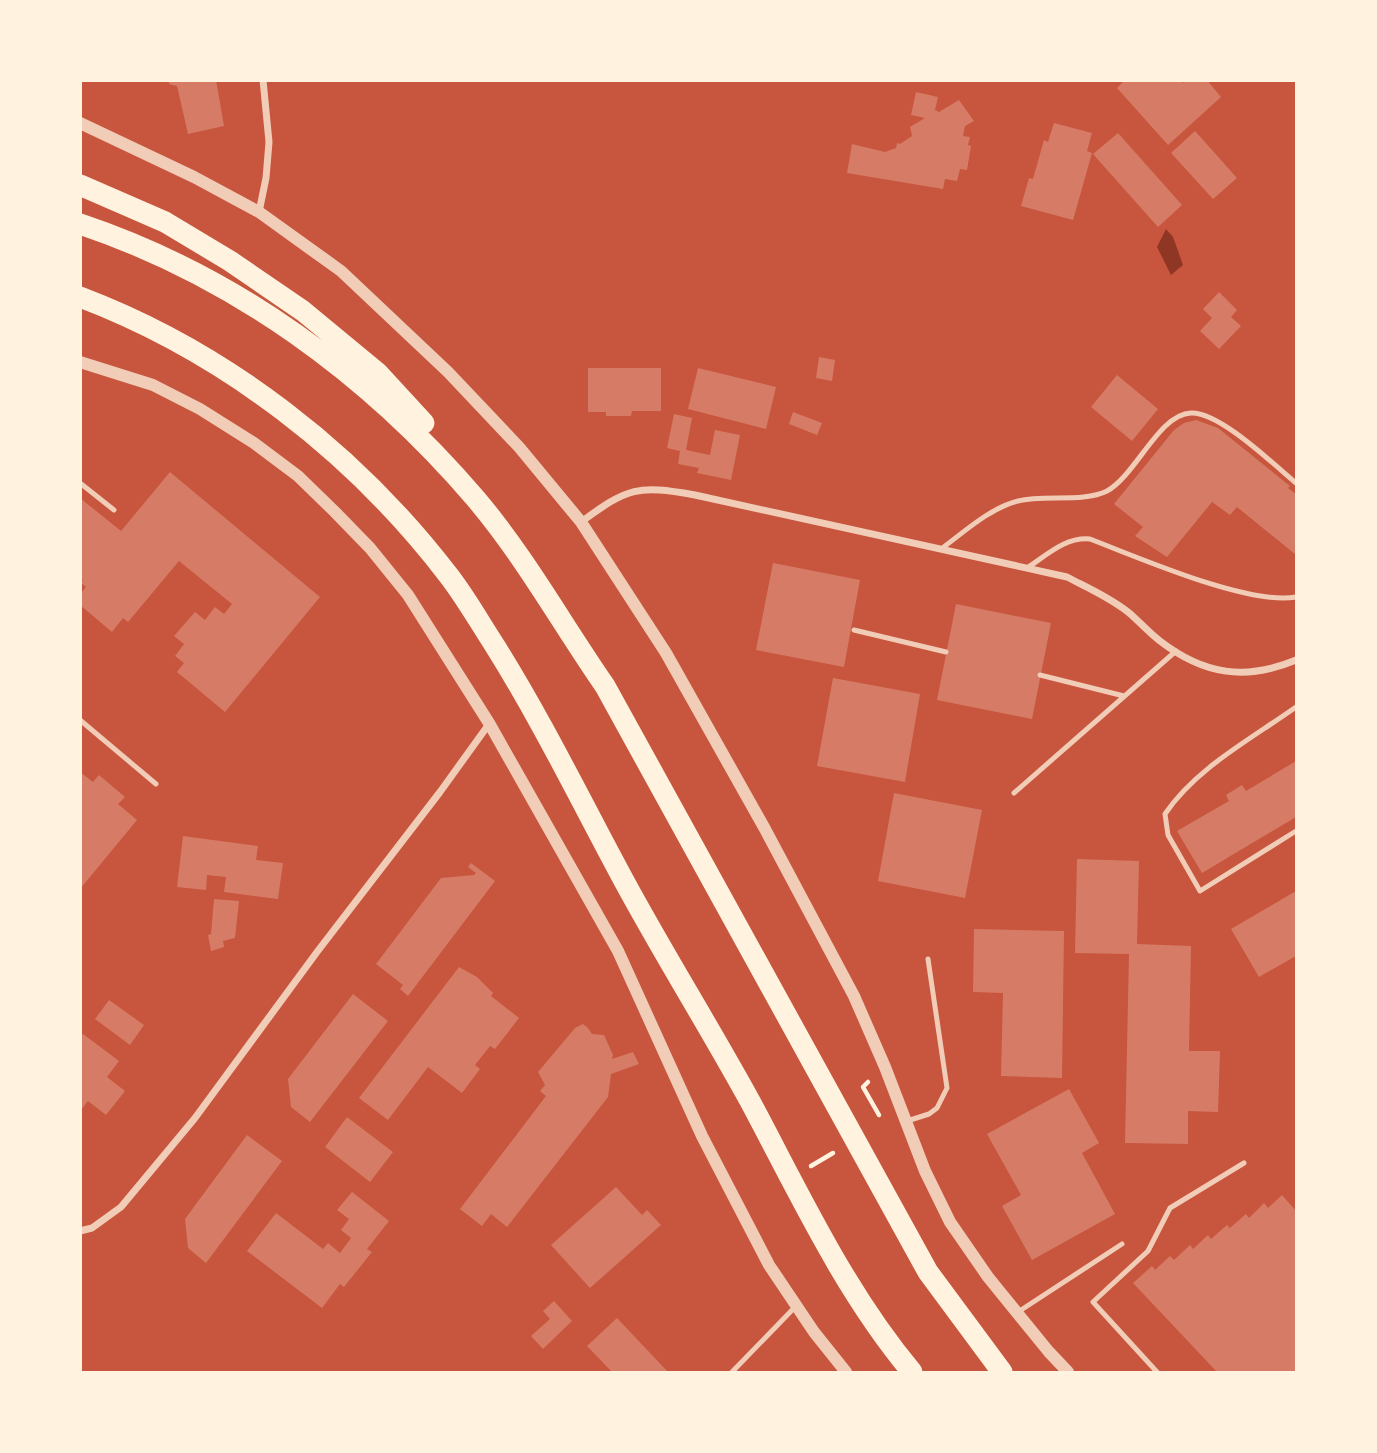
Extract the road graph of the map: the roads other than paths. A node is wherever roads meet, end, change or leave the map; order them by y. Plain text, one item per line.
1 (263, 80) edge
2 (80, 123) edge
3 (80, 185) edge
4 (259, 212) junction
5 (80, 224) edge
6 (80, 297) edge
7 (80, 362) edge
8 (80, 483) edge
9 (1297, 483) edge
10 (477, 500) junction
11 (114, 510) dead end
12 (581, 522) junction
13 (942, 549) junction
14 (1027, 568) junction
15 (1297, 597) edge
16 (854, 630) dead end
17 (1176, 651) junction
18 (947, 652) dead end
19 (1297, 660) edge
20 (1040, 675) dead end
21 (1124, 696) junction
22 (1297, 707) edge
23 (80, 720) edge
24 (489, 723) junction
25 (156, 784) dead end
26 (1014, 793) dead end
27 (1297, 831) edge
28 (928, 959) dead end
29 (905, 1121) junction
30 (1244, 1163) dead end
31 (80, 1231) edge
32 (1122, 1244) dead end
33 (796, 1306) junction
34 (1018, 1312) junction
35 (732, 1373) edge
36 (846, 1373) edge
37 (912, 1373) edge
38 (1002, 1373) edge
39 (1068, 1373) edge
40 (1157, 1373) edge

1 - 4 street
2 - 4 street
3 - 10 highway
4 - 12 street
5 - 10 highway
6 - 37 highway
7 - 24 street
8 - 11 lane
9 - 13 lane
10 - 38 highway
12 - 13 street
12 - 29 street
13 - 14 street
14 - 15 lane
14 - 17 street
16 - 18 lane
17 - 19 street
17 - 21 lane
20 - 21 lane
21 - 26 lane
22 - 27 lane
23 - 25 lane
24 - 31 street
24 - 33 street
28 - 29 lane
29 - 34 street
30 - 40 lane
32 - 34 lane
33 - 35 lane
33 - 36 street
34 - 39 street

